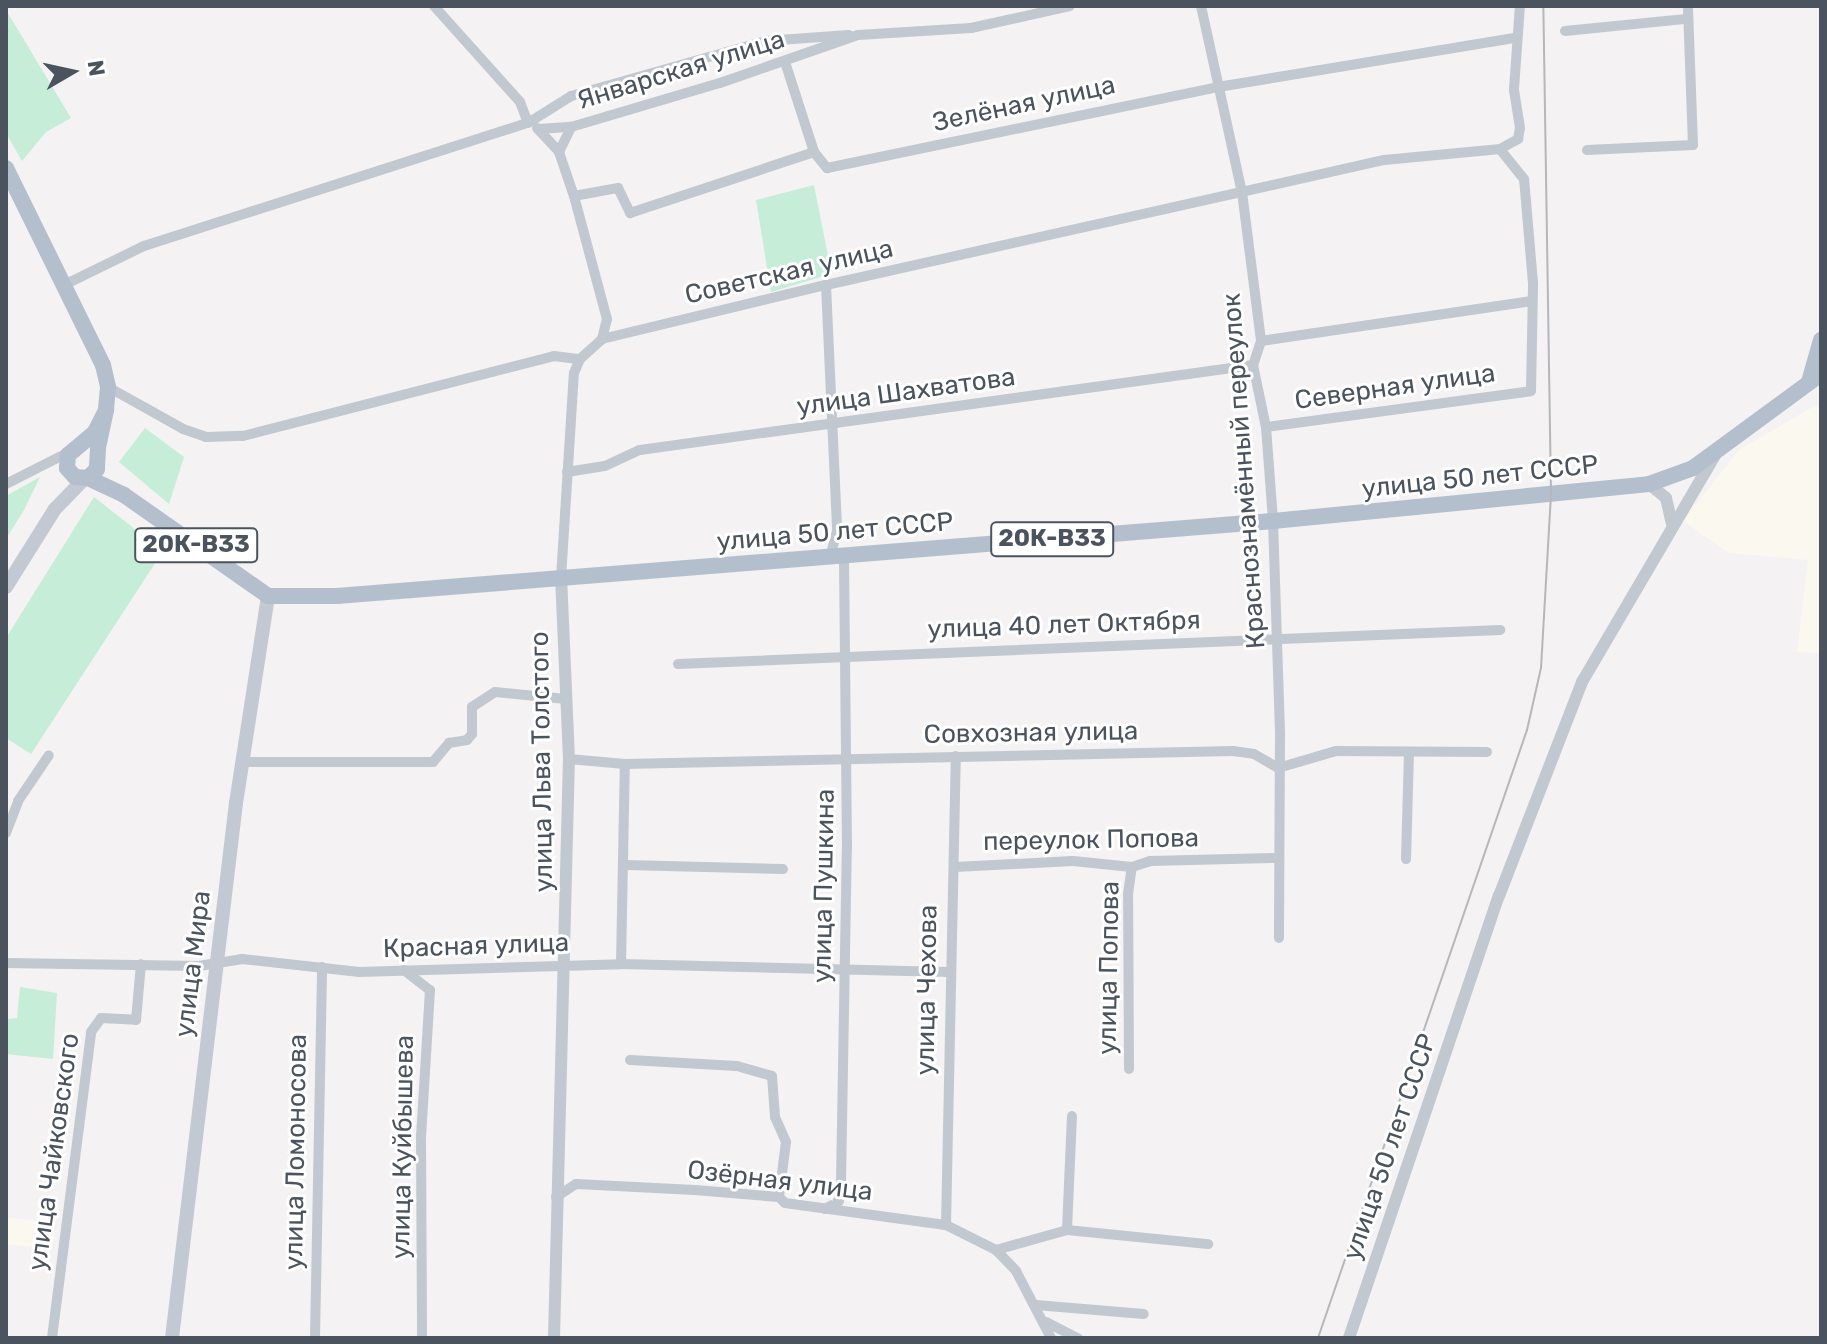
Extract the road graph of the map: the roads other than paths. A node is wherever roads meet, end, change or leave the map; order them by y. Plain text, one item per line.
1 (434, 6) edge
2 (1070, 6) edge
3 (1201, 6) edge
4 (1520, 6) edge
5 (1688, 6) edge
6 (1686, 19) junction
7 (1565, 31) dead end
8 (858, 35) junction
9 (1514, 38) junction
10 (785, 62) junction
11 (1218, 87) junction
12 (528, 123) junction
13 (571, 127) junction
14 (539, 129) junction
15 (1500, 149) junction
16 (1587, 150) dead end
17 (559, 152) junction
18 (814, 152) junction
19 (6, 168) edge
20 (1242, 192) junction
21 (574, 196) junction
22 (66, 284) junction
23 (826, 285) junction
24 (1532, 301) junction
25 (602, 339) junction
26 (1821, 340) edge
27 (1261, 341) junction
28 (580, 359) junction
29 (1253, 365) junction
30 (1815, 378) edge
31 (108, 387) junction
32 (106, 410) junction
33 (833, 427) junction
34 (1266, 427) junction
35 (1717, 452) junction
36 (81, 465) junction
37 (37, 467) junction
38 (567, 472) junction
39 (6, 484) edge
40 (1649, 484) junction
41 (1273, 521) junction
42 (1672, 525) junction
43 (837, 556) junction
44 (561, 578) junction
45 (6, 587) edge
46 (268, 596) junction
47 (1500, 630) dead end
48 (1278, 639) junction
49 (846, 655) junction
50 (678, 664) dead end
51 (566, 699) junction
52 (1409, 752) junction
53 (1487, 752) dead end
54 (49, 755) dead end
55 (956, 756) junction
56 (847, 757) junction
57 (569, 759) junction
58 (242, 762) junction
59 (625, 764) junction
60 (1278, 768) junction
61 (6, 833) edge
62 (1276, 858) junction
63 (1406, 859) dead end
64 (626, 865) junction
65 (955, 867) junction
66 (1132, 867) junction
67 (783, 869) dead end
68 (1279, 938) dead end
69 (218, 962) junction
70 (6, 963) edge
71 (141, 964) junction
72 (621, 964) junction
73 (565, 965) junction
74 (322, 967) junction
75 (845, 968) junction
76 (404, 970) junction
77 (949, 972) junction
78 (630, 1060) dead end
79 (1129, 1069) dead end
80 (1072, 1116) dead end
81 (556, 1165) junction
82 (576, 1184) junction
83 (556, 1197) junction
84 (779, 1197) junction
85 (825, 1209) junction
86 (946, 1225) junction
87 (1067, 1230) junction
88 (1208, 1244) dead end
89 (996, 1250) junction
90 (1036, 1305) junction
91 (1144, 1314) dead end
92 (1046, 1322) junction
93 (52, 1338) edge
94 (172, 1338) edge
95 (315, 1338) edge
96 (422, 1338) edge
97 (554, 1338) edge
98 (1051, 1338) edge
99 (1078, 1338) edge
100 (1349, 1338) edge

1 - 12 street
2 - 8 street, Январская улица
3 - 11 street, Краснознамённый переулок
4 - 9 street
5 - 6 street
6 - 7 street
6 - 16 street
8 - 10 street, Январская улица
8 - 12 street
9 - 11 street, Зелёная улица
9 - 15 street
10 - 13 street, Январская улица
10 - 18 street
11 - 18 street, Зелёная улица
11 - 20 street, Краснознамённый переулок
12 - 14 street
12 - 22 street
13 - 14 street, Январская улица
13 - 17 street
14 - 17 street
15 - 20 street, Советская улица
15 - 24 street
17 - 21 street
18 - 21 street
19 - 22 main road
20 - 23 street, Советская улица
20 - 27 street, Краснознамённый переулок
21 - 25 street
22 - 31 main road
23 - 25 street, Советская улица
23 - 33 street, улица Пушкина
24 - 27 street
24 - 34 street, Северная улица
25 - 28 street, Советская улица
26 - 30 main road
27 - 29 street, Краснознамённый переулок
28 - 31 street
28 - 38 street, улица Льва Толстого
29 - 33 street, улица Шахватова
29 - 34 street, Краснознамённый переулок
30 - 35 main road, улица 50 лет СССР / 20К-В33
31 - 32 main road
32 - 36 main road
32 - 36 main road
33 - 38 street, улица Шахватова
33 - 43 street, улица Пушкина
34 - 41 street, Краснознамённый переулок
35 - 40 main road, улица 50 лет СССР / 20К-В33
35 - 42 street, улица 50 лет СССР
36 - 37 street
36 - 37 street
36 - 45 main road
36 - 46 main road, 20К-В33
37 - 39 street
38 - 44 street, улица Льва Толстого
40 - 41 main road, улица 50 лет СССР / 20К-В33
40 - 42 street
41 - 43 main road, улица 50 лет СССР / 20К-В33
41 - 48 street, Краснознамённый переулок
42 - 100 street, улица 50 лет СССР
43 - 44 main road, улица 50 лет СССР / 20К-В33
43 - 49 street, улица Пушкина
44 - 46 main road, улица 50 лет СССР / 20К-В33
44 - 51 street, улица Льва Толстого
46 - 58 main road, улица Мира
47 - 48 street, улица 40 лет Октября
48 - 49 street, улица 40 лет Октября
48 - 60 street, Краснознамённый переулок
49 - 50 street, улица 40 лет Октября
49 - 56 street, улица Пушкина
51 - 57 street, улица Льва Толстого
51 - 58 street
52 - 53 street
52 - 60 street
52 - 63 street
54 - 61 street
55 - 56 street, Совхозная улица
55 - 60 street, Совхозная улица
55 - 65 street, улица Чехова
56 - 59 street, Совхозная улица
56 - 75 street, улица Пушкина
57 - 59 street, Совхозная улица
57 - 73 street, улица Льва Толстого
58 - 69 main road, улица Мира
59 - 64 street
60 - 62 street, Краснознамённый переулок
62 - 66 street, переулок Попова
62 - 68 street, Краснознамённый переулок
64 - 67 street
64 - 72 street
65 - 66 street, переулок Попова
65 - 77 street, улица Чехова
66 - 79 street, улица Попова
69 - 71 street, Красная улица
69 - 74 street, Красная улица
69 - 94 main road, улица Мира
70 - 71 street, Красная улица
71 - 93 street, улица Чайковского
72 - 73 street, Красная улица
72 - 75 street, Красная улица
73 - 76 street, Красная улица
73 - 81 street, улица Льва Толстого
74 - 76 street, Красная улица
74 - 95 street, улица Ломоносова
75 - 77 street, Красная улица
75 - 85 street, улица Пушкина
76 - 96 street, улица Куйбышева
77 - 86 street, улица Чехова
78 - 84 street
80 - 87 street
81 - 82 street
81 - 83 street, улица Льва Толстого
82 - 83 street
82 - 84 street, Озёрная улица
83 - 97 street, улица Льва Толстого
84 - 85 street, Озёрная улица
85 - 86 street, Озёрная улица
86 - 89 street, Озёрная улица
87 - 88 street
87 - 89 street
89 - 90 street, Озёрная улица
90 - 91 street
90 - 92 street, Озёрная улица
92 - 98 street, Озёрная улица
92 - 99 street

